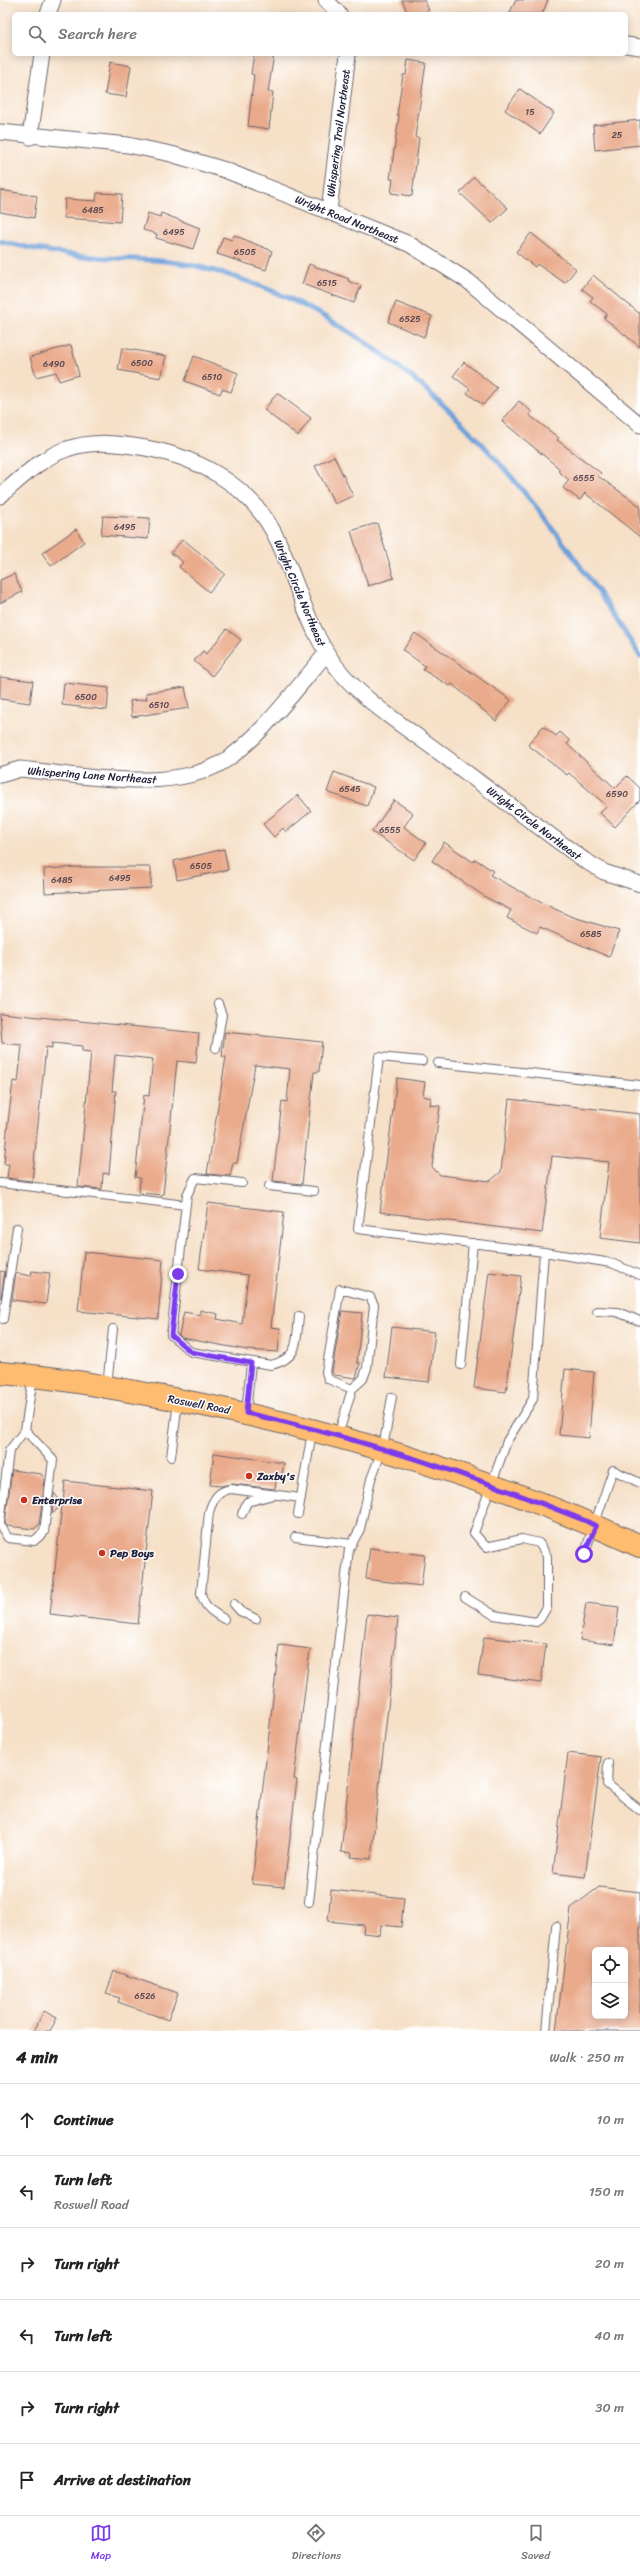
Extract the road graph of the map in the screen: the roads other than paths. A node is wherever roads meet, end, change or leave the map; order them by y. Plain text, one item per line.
1 (54, 0) edge
2 (326, 0) edge
3 (49, 12) edge
4 (337, 12) edge
5 (628, 45) edge
6 (640, 47) edge
7 (42, 56) edge
8 (348, 56) edge
9 (0, 132) edge
10 (30, 137) junction
11 (329, 211) junction
12 (640, 425) edge
13 (0, 496) edge
14 (326, 654) junction
15 (0, 775) edge
16 (640, 884) edge
17 (218, 1004) dead end
18 (216, 1048) dead end
19 (422, 1061) dead end
20 (438, 1063) dead end
21 (640, 1085) edge
22 (0, 1182) edge
23 (242, 1183) dead end
24 (269, 1186) dead end
25 (314, 1191) dead end
26 (186, 1205) junction
27 (17, 1228) dead end
28 (473, 1243) junction
29 (544, 1252) junction
30 (640, 1276) edge
31 (597, 1311) dead end
32 (299, 1316) dead end
33 (3, 1319) dead end
34 (640, 1321) edge
35 (113, 1329) dead end
36 (251, 1363) junction
37 (462, 1365) dead end
38 (0, 1373) edge
39 (33, 1376) junction
40 (106, 1386) junction
41 (352, 1389) junction
42 (392, 1397) dead end
43 (178, 1400) junction
44 (246, 1413) junction
45 (312, 1429) junction
46 (25, 1430) junction
47 (338, 1436) junction
48 (383, 1448) junction
49 (171, 1458) dead end
50 (490, 1484) junction
51 (640, 1484) edge
52 (276, 1494) junction
53 (301, 1498) junction
54 (242, 1514) dead end
55 (298, 1514) dead end
56 (0, 1524) edge
57 (596, 1526) junction
58 (295, 1537) dead end
59 (352, 1544) junction
60 (640, 1546) edge
61 (583, 1558) dead end
62 (466, 1597) dead end
63 (234, 1604) dead end
64 (224, 1619) dead end
65 (256, 1619) dead end
66 (608, 1763) dead end
67 (640, 1810) edge
68 (309, 1902) dead end
69 (556, 1926) dead end
70 (546, 2031) edge

1 - 3 street
2 - 4 street
5 - 6 street
7 - 10 street
8 - 11 street, Whispering Trail Northeast
9 - 10 street, Wright Road Northeast
10 - 11 street, Wright Road Northeast
11 - 12 street, Wright Road Northeast
13 - 14 street, Wright Circle Northeast
14 - 15 street, Whispering Lane Northeast
14 - 16 street, Wright Circle Northeast
17 - 18 lane
19 - 28 lane
20 - 21 lane
22 - 26 lane
23 - 26 lane
24 - 25 lane
26 - 36 lane
27 - 33 lane
28 - 29 lane
28 - 37 lane
29 - 30 lane
29 - 50 lane
31 - 34 lane
32 - 36 lane
35 - 40 lane
36 - 44 lane
38 - 39 main road, Roswell Road
39 - 40 main road, Roswell Road
39 - 46 lane
40 - 43 main road, Roswell Road
41 - 41 lane
41 - 47 lane
42 - 48 lane
43 - 44 main road, Roswell Road
43 - 49 lane
44 - 45 main road, Roswell Road
45 - 47 main road, Roswell Road
45 - 53 lane
46 - 56 lane
46 - 56 lane
47 - 48 main road, Roswell Road
48 - 50 main road, Roswell Road
48 - 59 lane
50 - 57 main road, Roswell Road
50 - 62 lane
51 - 57 lane
52 - 53 lane
52 - 54 lane
52 - 64 lane
53 - 55 lane
57 - 60 main road, Roswell Road
57 - 61 lane
58 - 59 lane
59 - 68 lane
63 - 65 lane
66 - 67 lane
69 - 70 lane

